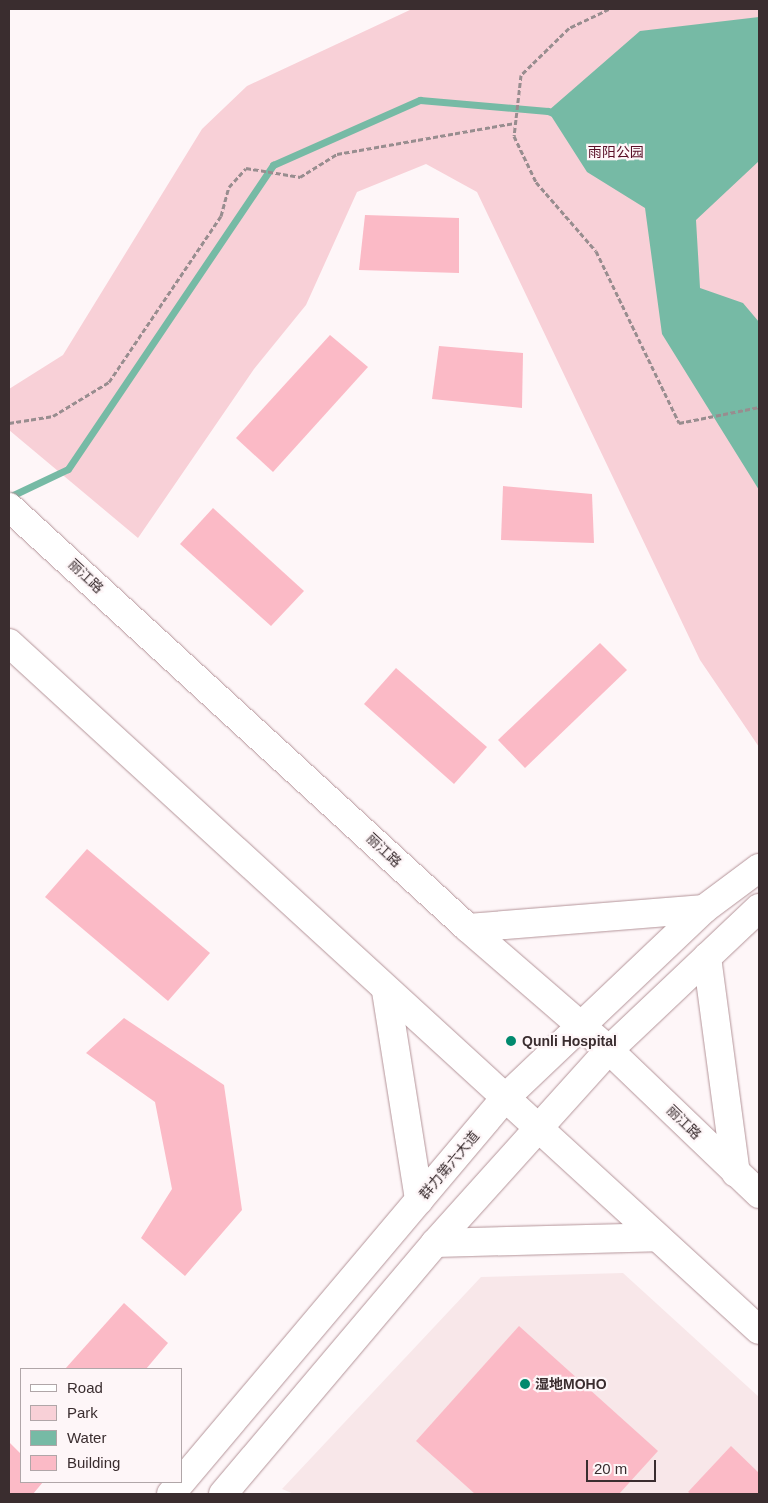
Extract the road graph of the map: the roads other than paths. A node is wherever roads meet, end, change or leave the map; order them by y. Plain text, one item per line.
1 (9, 507) edge
2 (9, 643) edge
3 (759, 868) edge
4 (759, 908) edge
5 (704, 910) junction
6 (468, 928) junction
7 (707, 958) junction
8 (386, 991) junction
9 (579, 1025) junction
10 (609, 1050) junction
11 (505, 1098) junction
12 (540, 1126) junction
13 (736, 1173) junction
14 (759, 1194) edge
15 (419, 1200) junction
16 (656, 1237) junction
17 (435, 1243) junction
18 (759, 1330) edge
19 (182, 1481) edge
20 (180, 1483) edge
21 (171, 1494) edge
22 (223, 1494) edge

1 - 6 main road, 丽江路
2 - 8 main road
3 - 5 main road, 群力第六大道
4 - 7 main road
5 - 6 main road
5 - 9 main road, 群力第六大道
6 - 9 main road, 丽江路
7 - 10 main road
7 - 13 main road
8 - 11 main road
8 - 15 main road
9 - 10 main road, 丽江路
9 - 11 main road, 群力第六大道
10 - 12 main road
10 - 13 main road, 丽江路
11 - 12 main road
11 - 15 main road, 群力第六大道
12 - 16 main road
12 - 17 main road
13 - 14 main road, 丽江路
15 - 19 main road, 群力第六大道
16 - 17 main road
16 - 18 main road
17 - 22 main road
20 - 21 main road, 群力第六大道

